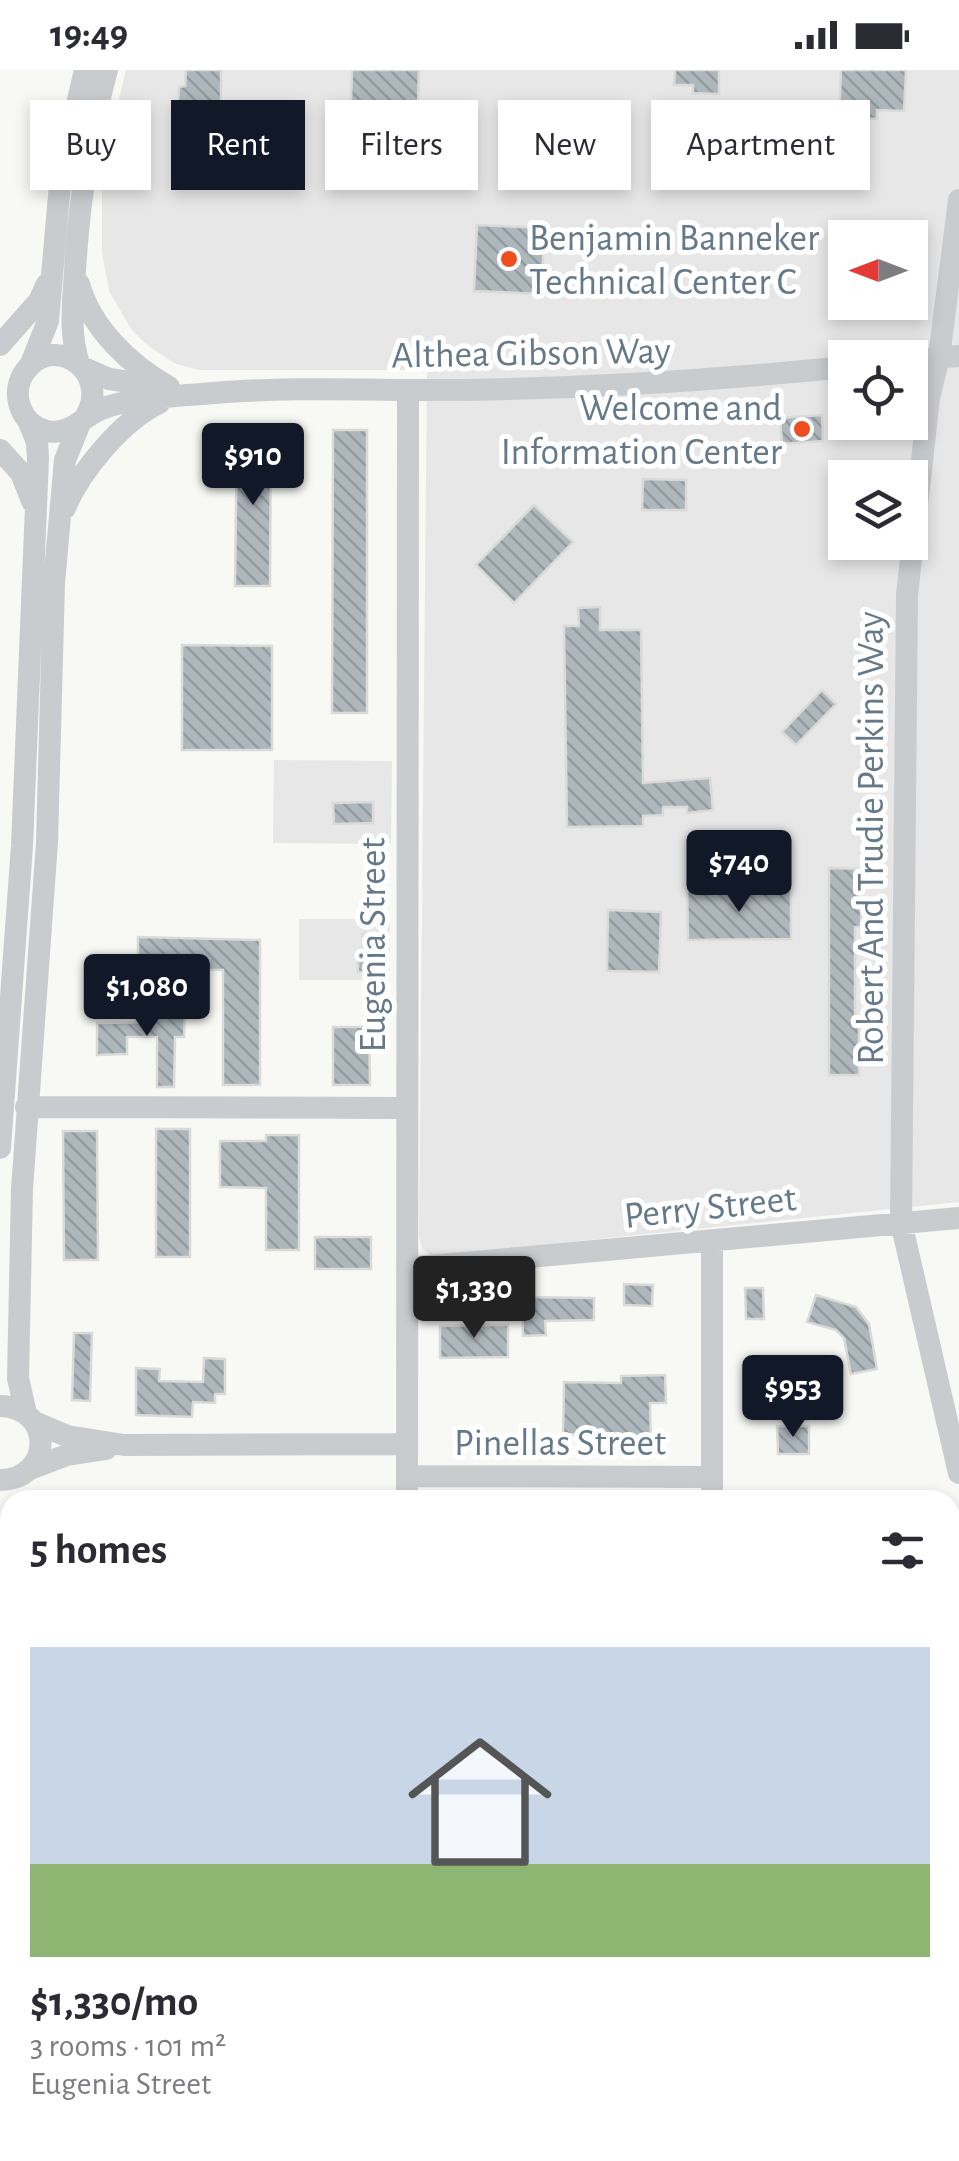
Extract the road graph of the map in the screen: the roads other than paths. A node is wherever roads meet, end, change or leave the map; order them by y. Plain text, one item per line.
1 (86, 70) edge
2 (108, 70) edge
3 (959, 200) edge
4 (64, 265) junction
5 (0, 345) edge
6 (949, 357) edge
7 (81, 366) junction
8 (28, 368) junction
9 (828, 369) edge
10 (0, 382) edge
11 (408, 391) junction
12 (169, 393) junction
13 (0, 406) edge
14 (27, 419) junction
15 (82, 421) junction
16 (0, 450) edge
17 (35, 520) junction
18 (57, 535) junction
19 (26, 1106) junction
20 (407, 1108) junction
21 (0, 1148) edge
22 (959, 1218) edge
23 (901, 1222) junction
24 (712, 1241) junction
25 (407, 1268) junction
26 (0, 1406) edge
27 (30, 1418) junction
28 (407, 1444) junction
29 (124, 1446) junction
30 (28, 1471) junction
31 (959, 1473) edge
32 (0, 1480) edge
33 (407, 1488) edge
34 (712, 1488) edge
35 (21, 1490) edge

1 - 4 street
2 - 4 street
3 - 6 street, Robert And Trudie Perkins Way
4 - 5 street
4 - 7 street
4 - 8 street
4 - 12 street
6 - 23 street, Robert And Trudie Perkins Way
7 - 8 street
7 - 12 street, Althea Gibson Way
7 - 15 street
8 - 10 street
8 - 14 street
9 - 11 street, Althea Gibson Way
11 - 12 street, Althea Gibson Way
11 - 20 street, Eugenia Street
12 - 15 street, Althea Gibson Way
12 - 18 street
13 - 14 street
14 - 15 street
14 - 17 street
15 - 18 street
16 - 17 street
17 - 21 street
18 - 19 street
19 - 20 street
19 - 27 street
20 - 25 street, Eugenia Street
22 - 23 street, Perry Street
23 - 24 street, Perry Street
23 - 31 street, Robert And Trudie Perkins Way
24 - 25 street, Perry Street
24 - 34 street
25 - 28 street, Eugenia Street
26 - 27 street, Pinellas Street
27 - 29 street, Pinellas Street
27 - 30 street
28 - 29 street, Pinellas Street
28 - 33 street, Eugenia Street
29 - 30 street, Pinellas Street
30 - 32 street, Pinellas Street
30 - 35 street
33 - 34 street, Pinellas Street

